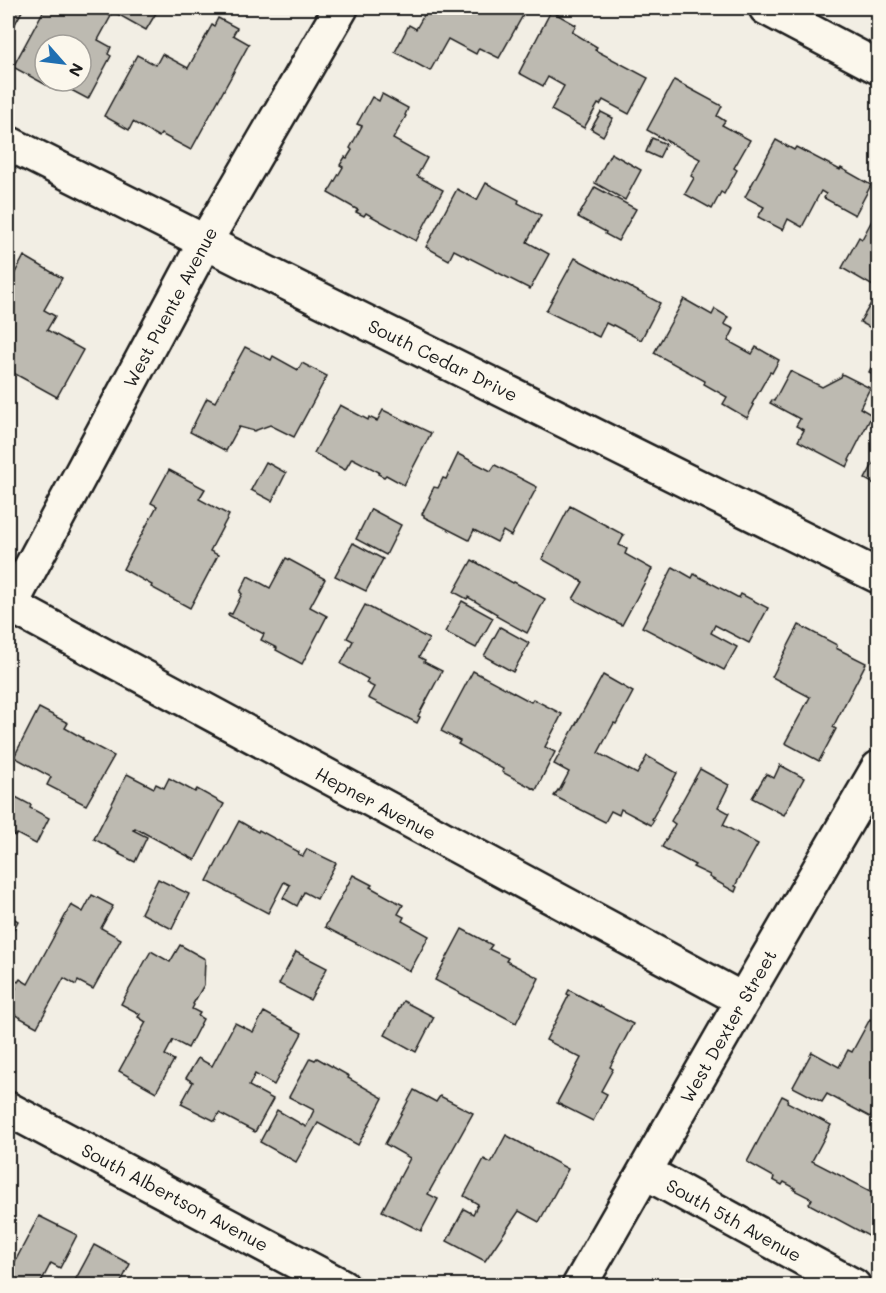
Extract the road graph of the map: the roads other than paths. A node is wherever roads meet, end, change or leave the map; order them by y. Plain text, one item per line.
1 (341, 8) edge
2 (766, 8) edge
3 (879, 67) edge
4 (8, 143) edge
5 (205, 242) junction
6 (879, 576) edge
7 (9, 608) edge
8 (879, 768) edge
9 (743, 1000) junction
10 (8, 1109) edge
11 (645, 1172) junction
12 (342, 1286) edge
13 (579, 1286) edge
14 (854, 1286) edge

1 - 5 street, West Puente Avenue
2 - 3 street
4 - 5 street, South Cedar Drive
5 - 6 street, South Cedar Drive
5 - 7 street, West Puente Avenue
7 - 9 street, Hepner Avenue
8 - 9 street, West Dexter Street
9 - 11 street, West Dexter Street
10 - 12 street, South Albertson Avenue
11 - 13 street, West Dexter Street
11 - 14 street, South 5th Avenue

